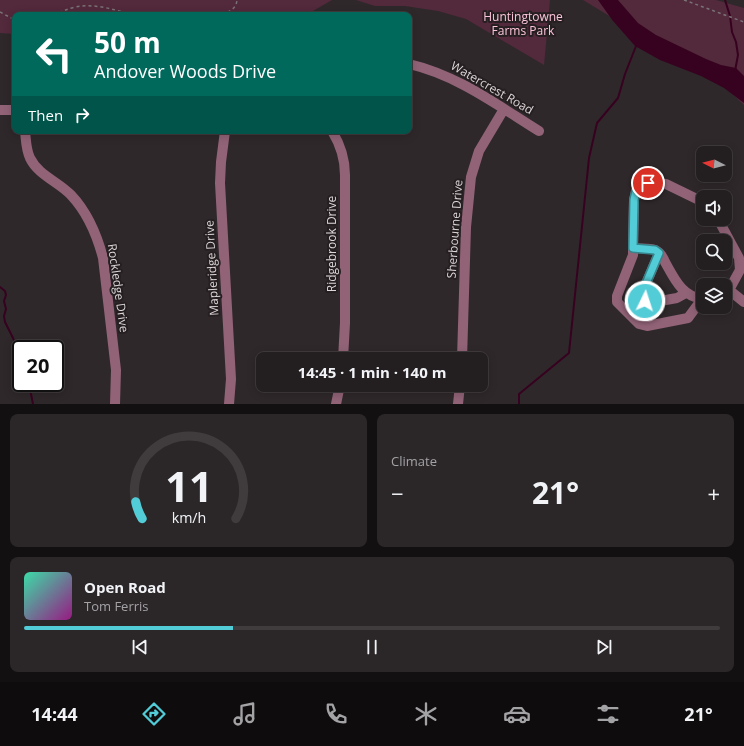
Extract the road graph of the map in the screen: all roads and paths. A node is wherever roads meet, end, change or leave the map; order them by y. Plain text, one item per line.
1 (238, 0) edge
2 (684, 0) edge
3 (0, 12) edge
4 (61, 12) edge
5 (124, 12) edge
6 (228, 12) edge
7 (12, 18) edge
8 (743, 22) edge
9 (412, 65) edge
10 (504, 109) junction
11 (0, 110) edge
12 (12, 110) edge
13 (539, 131) dead end
14 (25, 134) edge
15 (225, 134) edge
16 (334, 134) edge
17 (696, 199) edge
18 (722, 226) edge
19 (633, 248) junction
20 (659, 253) junction
21 (742, 270) edge
22 (732, 284) edge
23 (686, 293) junction
24 (732, 294) edge
25 (696, 297) edge
26 (744, 302) edge
27 (696, 307) edge
28 (343, 352) edge
29 (462, 352) edge
30 (339, 392) edge
31 (459, 392) edge
32 (233, 403) edge
33 (116, 404) edge
34 (336, 404) edge
35 (458, 404) edge

1 - 6 path
2 - 8 path
3 - 7 path
4 - 5 path
9 - 10 street, Watercrest Road
10 - 13 street, Watercrest Road
10 - 29 street, Sherbourne Drive
11 - 12 street
14 - 33 street, Rockledge Drive
15 - 32 street, Mapleridge Drive
16 - 28 street, Ridgebrook Drive
17 - 19 street
18 - 21 street
19 - 20 street
19 - 27 street
20 - 23 street
20 - 23 street
21 - 22 street
23 - 25 street
24 - 26 street
30 - 34 street
31 - 35 street

